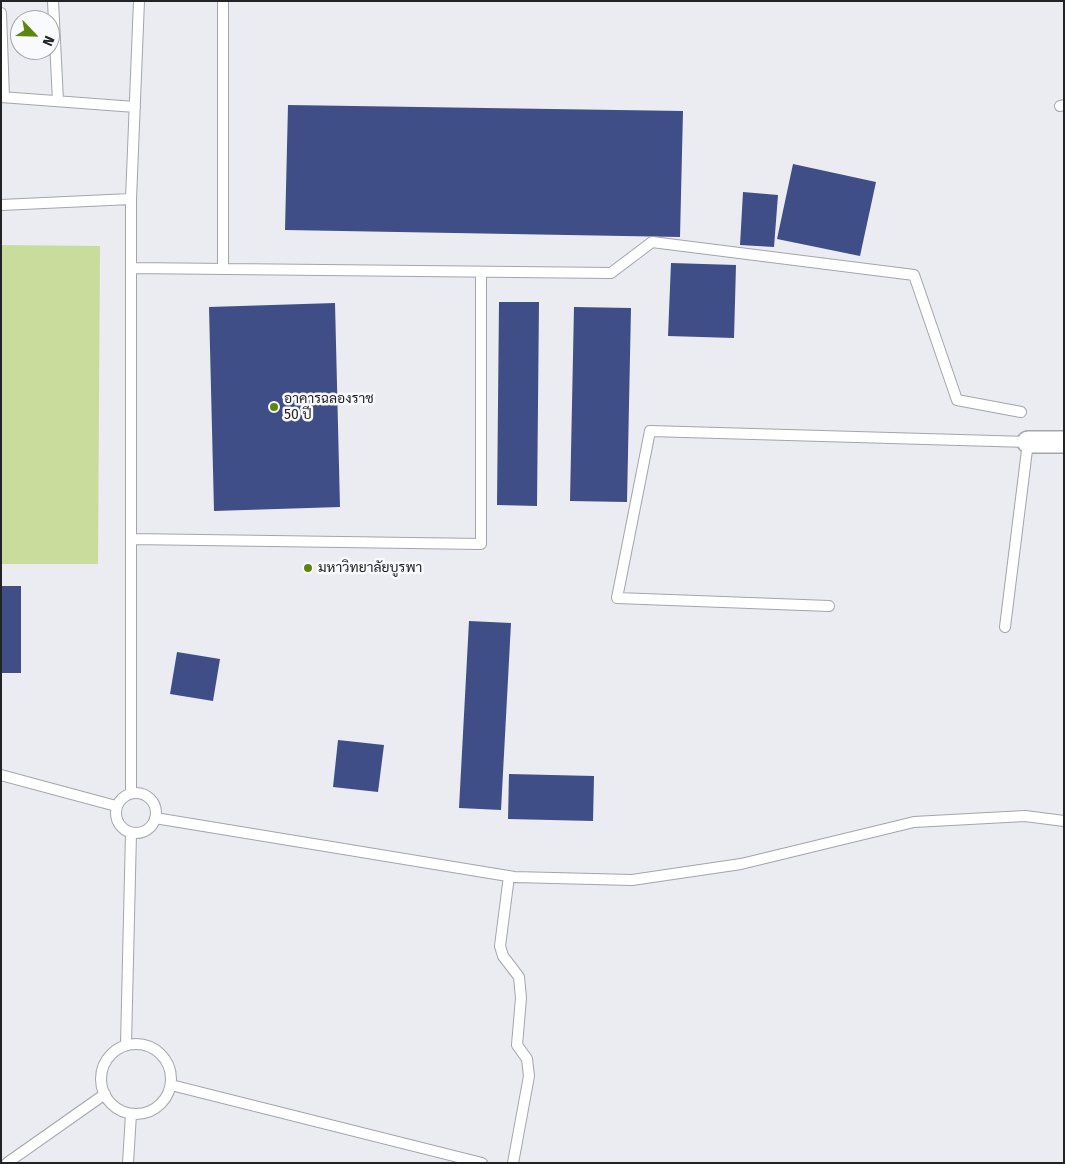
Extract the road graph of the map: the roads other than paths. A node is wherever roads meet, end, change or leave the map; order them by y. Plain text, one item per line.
1 (53, 1) edge
2 (139, 1) edge
3 (223, 1) edge
4 (1, 13) edge
5 (3, 97) edge
6 (58, 101) junction
7 (135, 107) junction
8 (130, 199) junction
9 (1, 205) edge
10 (131, 268) junction
11 (223, 269) junction
12 (481, 272) junction
13 (1020, 412) dead end
14 (1028, 442) junction
15 (1064, 442) edge
16 (131, 539) junction
17 (829, 606) dead end
18 (1005, 627) dead end
19 (1, 775) edge
20 (131, 792) junction
21 (116, 806) junction
22 (155, 818) junction
23 (1064, 821) edge
24 (131, 832) junction
25 (508, 876) junction
26 (126, 1044) junction
27 (171, 1085) junction
28 (105, 1094) junction
29 (131, 1114) junction
30 (7, 1163) edge
31 (128, 1163) edge
32 (482, 1163) edge
33 (513, 1163) edge

1 - 6 lane
2 - 7 lane
3 - 11 lane
4 - 5 lane
5 - 6 lane
6 - 7 lane
7 - 8 lane
8 - 9 lane
8 - 10 lane
10 - 11 lane
10 - 16 lane
11 - 12 lane
12 - 13 lane
12 - 16 lane
14 - 15 street
14 - 17 lane
14 - 18 lane
16 - 20 lane
19 - 21 lane
20 - 21 lane
20 - 22 lane
21 - 24 lane
22 - 24 lane
22 - 25 lane
23 - 25 lane
24 - 26 lane
25 - 33 lane
26 - 27 lane
26 - 28 lane
27 - 29 lane
27 - 32 lane
28 - 29 lane
28 - 30 lane
29 - 31 lane

